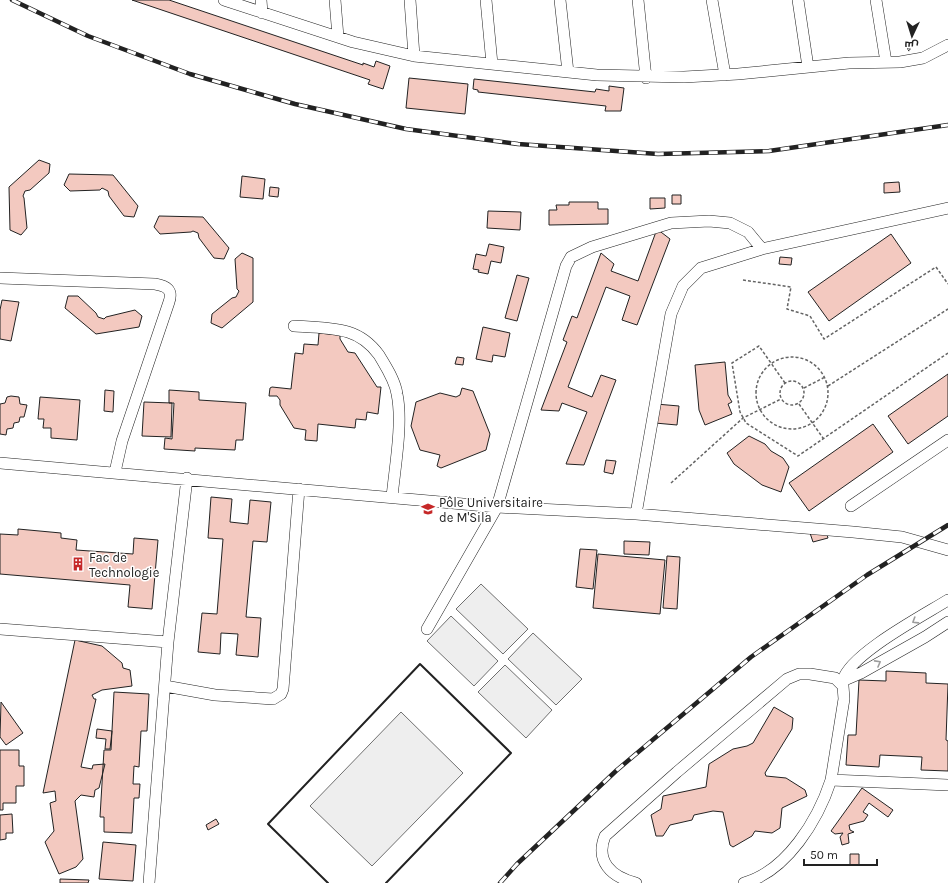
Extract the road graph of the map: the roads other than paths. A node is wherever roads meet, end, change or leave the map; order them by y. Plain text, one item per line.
1 (224, 0) edge
2 (261, 0) edge
3 (335, 0) edge
4 (410, 0) edge
5 (486, 0) edge
6 (560, 0) edge
7 (638, 0) edge
8 (712, 0) edge
9 (798, 0) edge
10 (876, 0) edge
11 (262, 13) junction
12 (338, 37) junction
13 (948, 45) edge
14 (414, 56) junction
15 (886, 62) junction
16 (492, 64) junction
17 (808, 67) junction
18 (568, 72) junction
19 (725, 75) junction
20 (646, 78) junction
21 (948, 208) edge
22 (762, 249) junction
23 (0, 278) edge
24 (294, 326) dead end
25 (948, 440) edge
26 (0, 463) edge
27 (115, 472) junction
28 (187, 478) junction
29 (299, 489) junction
30 (392, 497) junction
31 (851, 506) dead end
32 (497, 507) junction
33 (636, 514) junction
34 (948, 550) edge
35 (948, 600) edge
36 (948, 622) edge
37 (0, 629) edge
38 (427, 629) dead end
39 (168, 642) junction
40 (842, 681) junction
41 (165, 686) junction
42 (832, 780) junction
43 (948, 785) edge
44 (148, 883) edge
45 (636, 883) edge
46 (744, 883) edge

1 - 11 street
2 - 11 street
3 - 12 street
4 - 14 street
5 - 16 street
6 - 18 street
7 - 20 street
8 - 19 street
9 - 17 street
10 - 15 street
11 - 12 street
12 - 14 street
13 - 15 street
14 - 16 street
15 - 17 street
16 - 18 street
17 - 19 street
18 - 20 street
19 - 20 street
21 - 22 street
22 - 32 street
22 - 33 street
23 - 27 street
24 - 30 street
25 - 31 street
26 - 27 street
27 - 28 street
28 - 29 street
28 - 39 street
29 - 30 street
29 - 41 street
30 - 32 street
32 - 33 street
32 - 38 street
33 - 34 street
35 -> 40 street
40 -> 36 street
37 - 39 street
39 - 41 street
40 - 42 street
40 - 45 street
41 - 44 street
42 - 43 street
42 - 46 street

